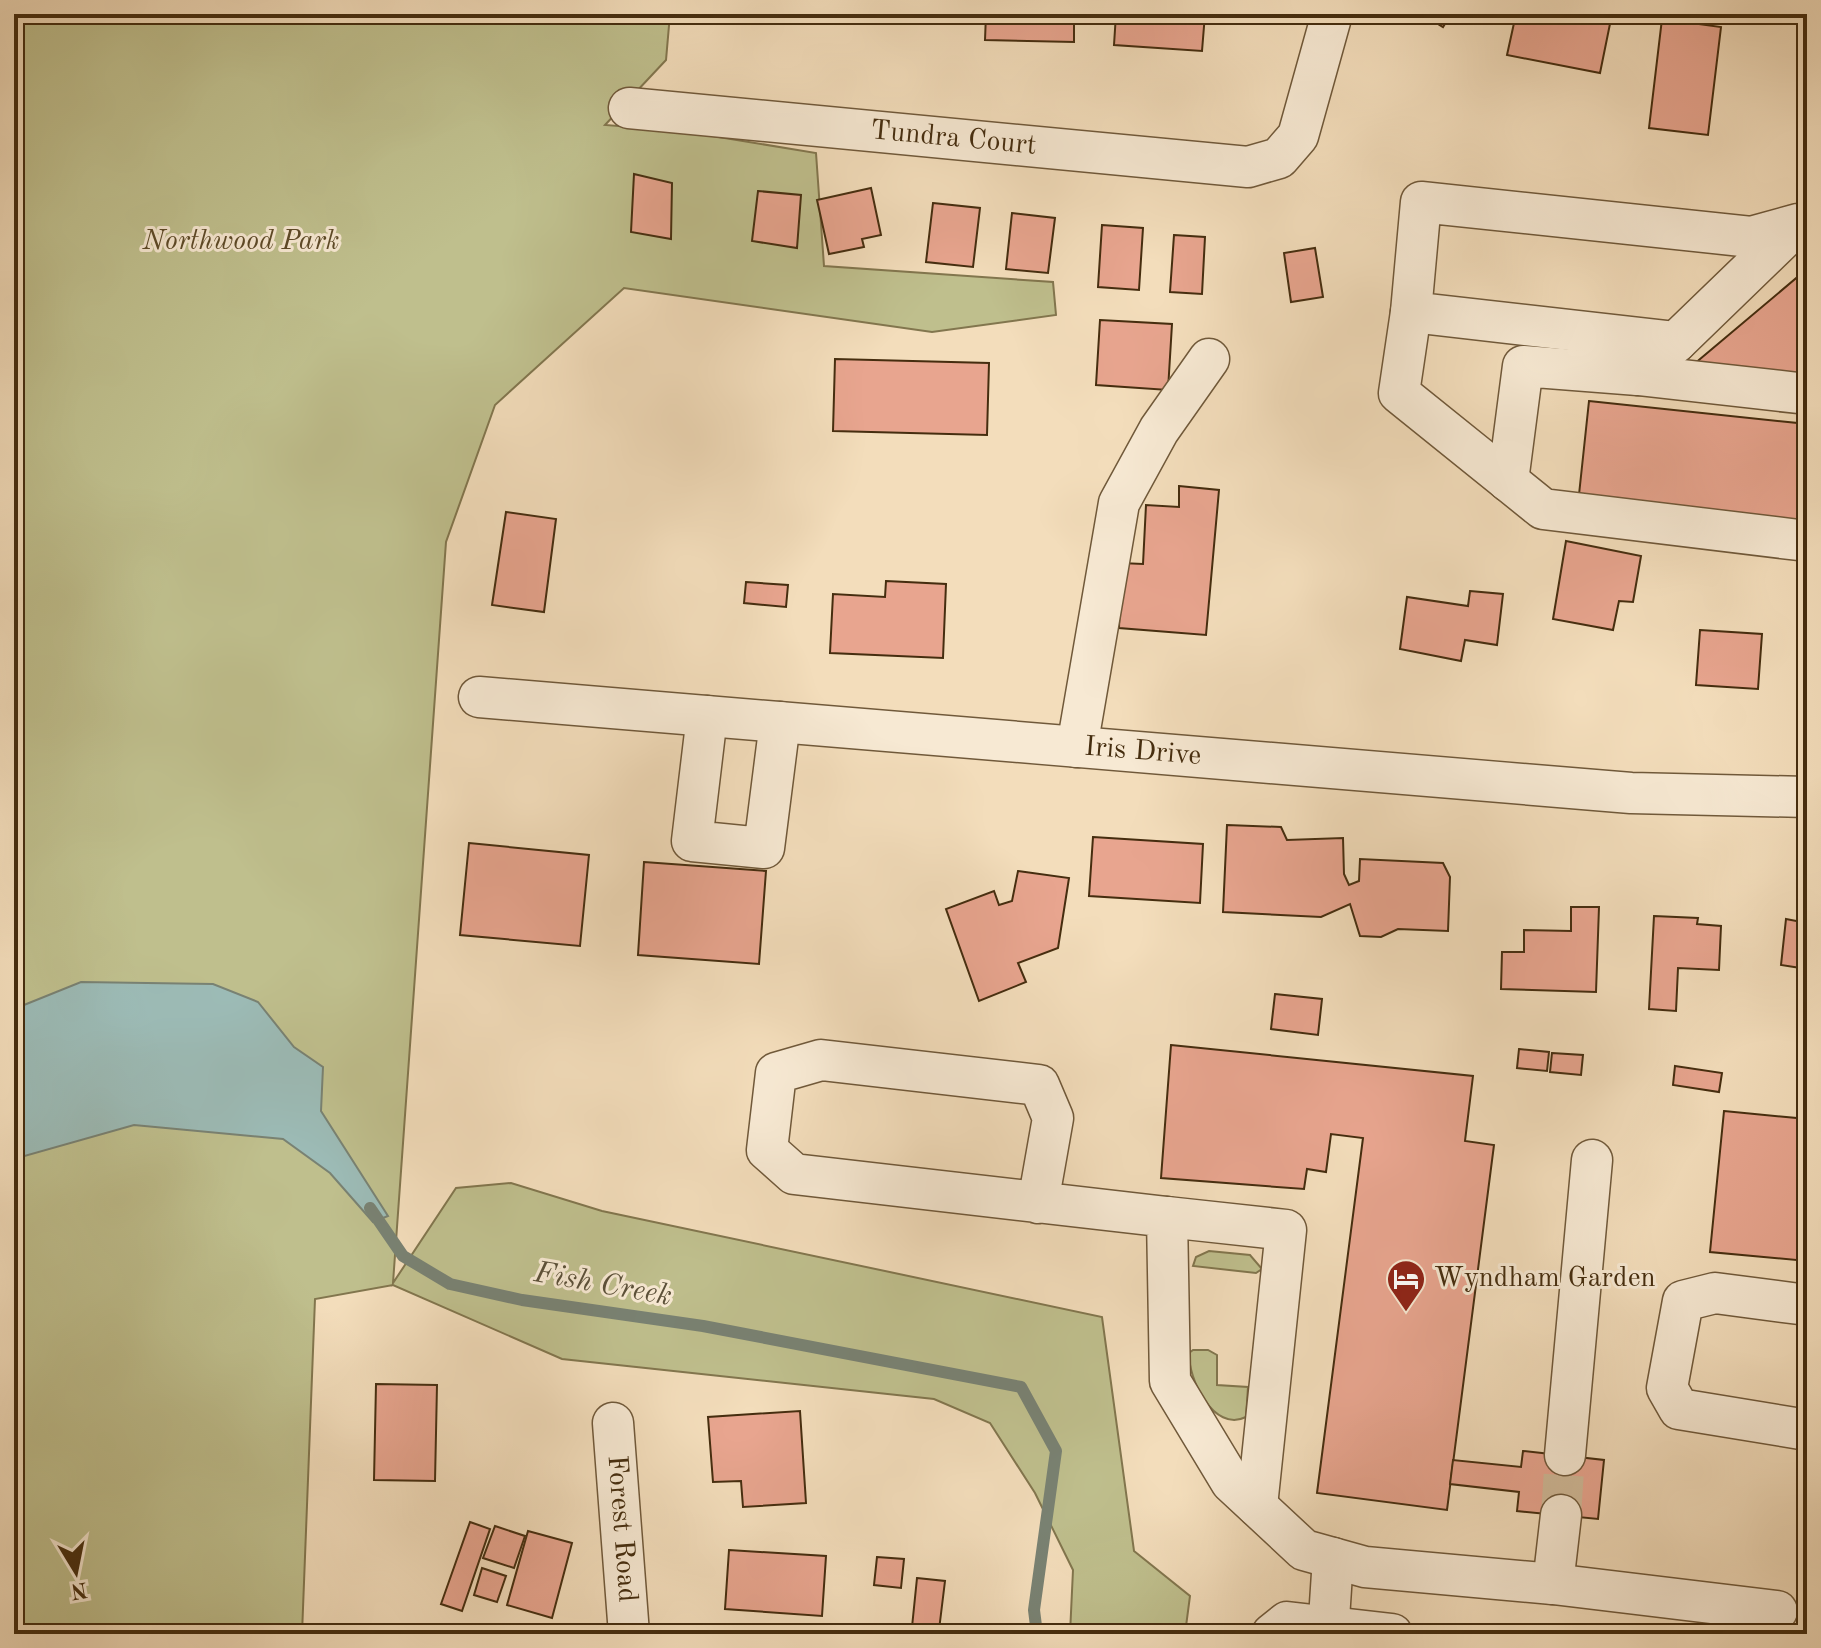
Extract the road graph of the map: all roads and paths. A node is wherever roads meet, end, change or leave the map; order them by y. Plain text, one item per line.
1 (1332, 14) edge
2 (629, 108) dead end
3 (1803, 224) edge
4 (1411, 312) junction
5 (1676, 342) junction
6 (1209, 359) dead end
7 (1638, 375) junction
8 (1807, 394) edge
9 (1508, 481) junction
10 (1807, 541) edge
11 (479, 697) dead end
12 (707, 716) junction
13 (780, 722) junction
14 (1077, 747) junction
15 (1807, 797) edge
16 (1592, 1160) dead end
17 (1038, 1203) junction
18 (1167, 1217) junction
19 (1807, 1305) edge
20 (613, 1423) dead end
21 (1807, 1430) edge
22 (1565, 1455) tunnel mouth
23 (1257, 1506) junction
24 (1561, 1515) tunnel mouth
25 (1333, 1558) junction
26 (1553, 1584) junction
27 (1785, 1621) edge
28 (1328, 1630) edge
29 (629, 1634) edge
30 (1272, 1634) edge
31 (1392, 1634) edge

1 - 2 street, Tundra Court
3 - 4 street
3 - 5 street
4 - 5 street
4 - 9 street
5 - 7 street
6 - 14 street
7 - 8 street
7 - 9 street
9 - 10 street
11 - 12 street, Iris Drive
12 - 13 street, Iris Drive
12 - 13 street
13 - 14 street, Iris Drive
14 - 15 street, Iris Drive
16 - 22 street
17 - 17 street
17 - 18 street
18 - 23 street
18 - 23 street
19 - 21 street
20 - 29 street, Forest Road
23 - 25 street
24 - 26 street
25 - 26 street
25 - 28 street
26 - 27 street
28 - 30 street
28 - 31 street

